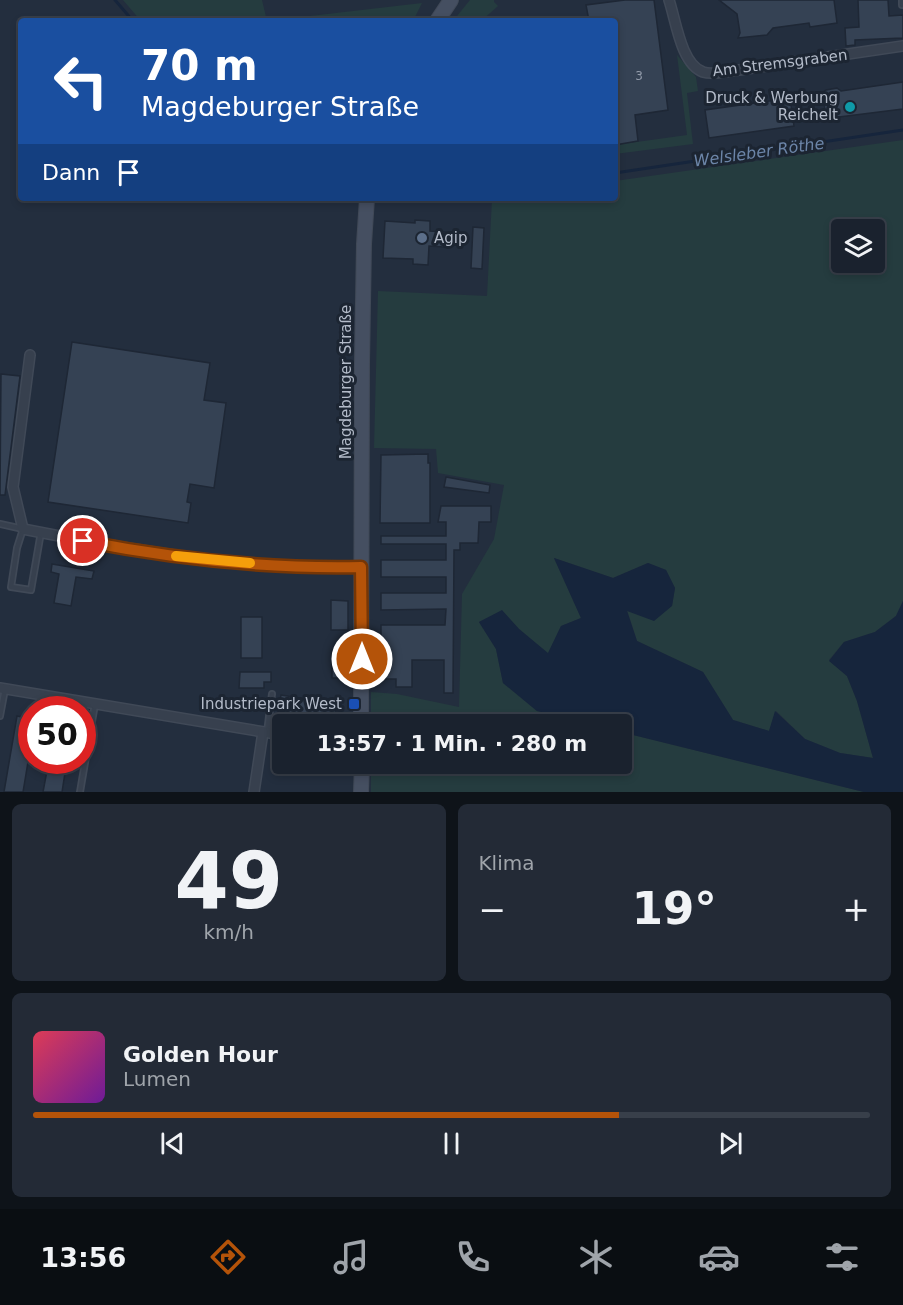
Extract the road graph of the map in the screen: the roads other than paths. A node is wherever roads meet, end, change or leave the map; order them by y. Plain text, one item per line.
1 (451, 0) edge
2 (669, 0) edge
3 (439, 18) edge
4 (903, 46) edge
5 (367, 201) edge
6 (30, 355) dead end
7 (0, 524) edge
8 (23, 529) junction
9 (41, 532) junction
10 (361, 567) junction
11 (2, 688) edge
12 (272, 694) dead end
13 (49, 696) edge
14 (96, 704) edge
15 (362, 714) edge
16 (0, 716) edge
17 (265, 732) junction
18 (272, 733) edge
19 (83, 774) edge
20 (362, 774) edge
21 (80, 792) edge
22 (254, 792) edge
23 (362, 792) edge

1 - 3 main road
2 - 4 street, Am Stremsgraben
5 - 10 main road, Magdeburger Straße
6 - 8 street
7 - 8 lane
8 - 9 street
8 - 9 lane
9 - 10 street
10 - 15 main road, Magdeburger Straße
11 - 13 street
11 - 16 lane
12 - 17 lane
14 - 17 street
17 - 18 street
17 - 22 street
19 - 21 lane
20 - 23 main road

